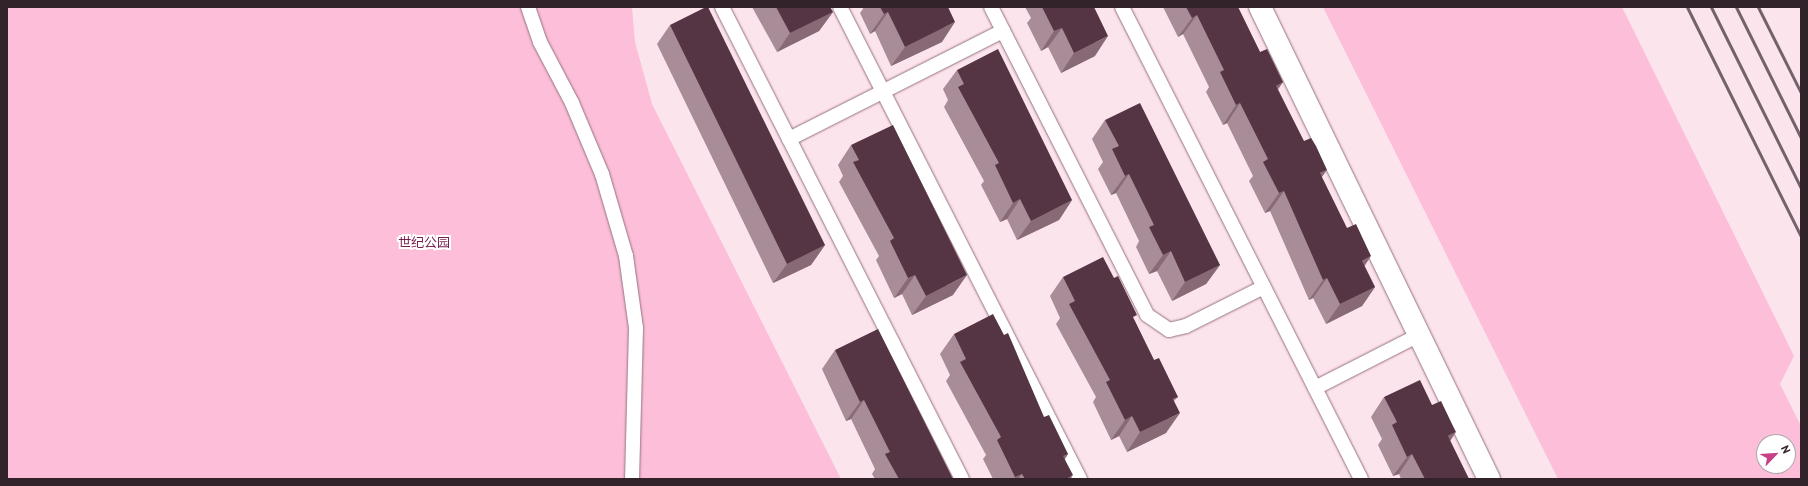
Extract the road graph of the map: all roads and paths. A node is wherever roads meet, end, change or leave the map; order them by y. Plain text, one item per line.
1 (528, 7) edge
2 (722, 7) edge
3 (840, 7) edge
4 (991, 7) edge
5 (1122, 7) edge
6 (1260, 7) edge
7 (1003, 31) junction
8 (883, 91) junction
9 (789, 139) junction
10 (1264, 287) junction
11 (1419, 335) junction
12 (1315, 388) junction
13 (632, 479) edge
14 (962, 479) edge
15 (1080, 479) edge
16 (1361, 479) edge
17 (1489, 479) edge

1 - 13 lane
2 - 9 lane
3 - 8 lane
4 - 7 lane
5 - 10 lane
6 - 11 street
7 - 8 lane
7 - 10 lane
8 - 9 lane
8 - 15 lane
9 - 14 lane
10 - 12 lane
11 - 12 lane
11 - 17 street
12 - 16 lane

